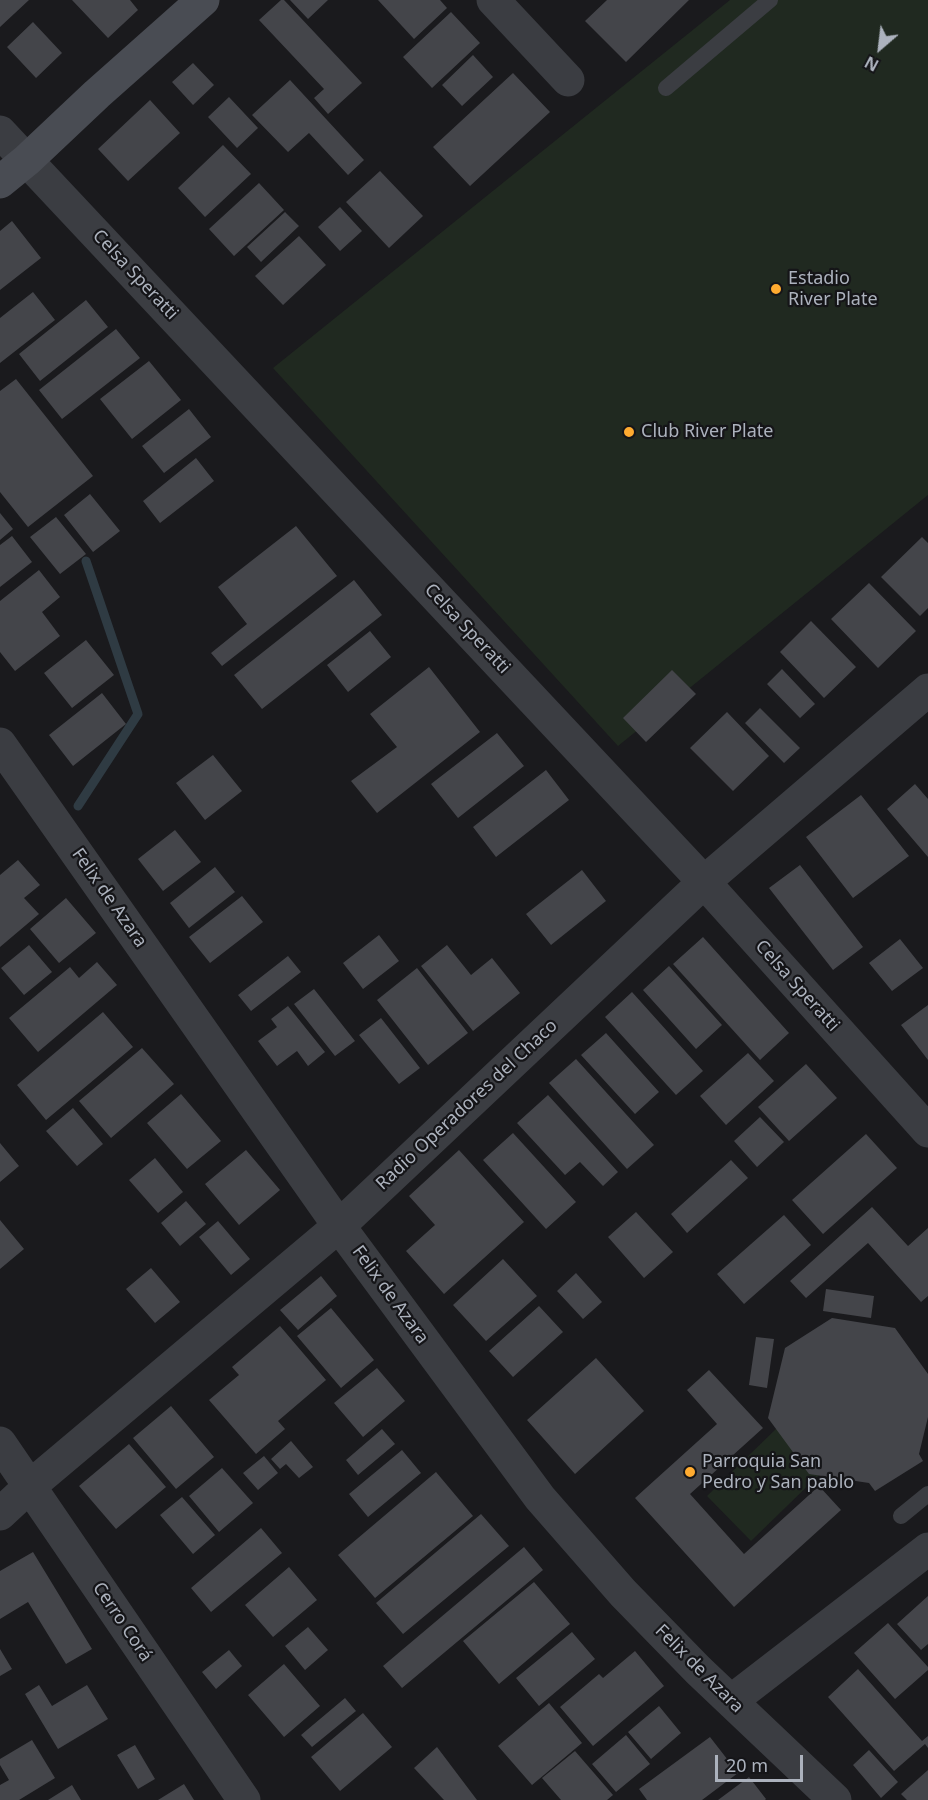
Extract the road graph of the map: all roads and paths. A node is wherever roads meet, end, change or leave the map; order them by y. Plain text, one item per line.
1 (203, 0) edge
2 (493, 0) edge
3 (770, 0) edge
4 (567, 80) dead end
5 (666, 88) dead end
6 (0, 132) edge
7 (27, 160) junction
8 (0, 182) edge
9 (928, 690) edge
10 (0, 744) edge
11 (704, 882) junction
12 (928, 1131) edge
13 (339, 1226) junction
14 (0, 1443) edge
15 (29, 1487) junction
16 (928, 1494) edge
17 (0, 1514) edge
18 (901, 1516) dead end
19 (928, 1549) edge
20 (731, 1701) junction
21 (244, 1800) edge
22 (835, 1800) edge

1 - 7 street
2 - 4 street
3 - 5 lane
6 - 7 street, Celsa Speratti
7 - 8 street
7 - 11 street, Celsa Speratti
9 - 11 street, Radio Operadores del Chaco
10 - 13 street, Felix de Azara
11 - 12 street, Celsa Speratti
11 - 13 street, Radio Operadores del Chaco
13 - 15 street, Radio Operadores del Chaco
13 - 20 street, Felix de Azara
14 - 15 street, Cerro Corá
15 - 17 street, Radio Operadores del Chaco
15 - 21 street, Cerro Corá
16 - 18 lane
19 - 20 street
20 - 22 street, Felix de Azara

